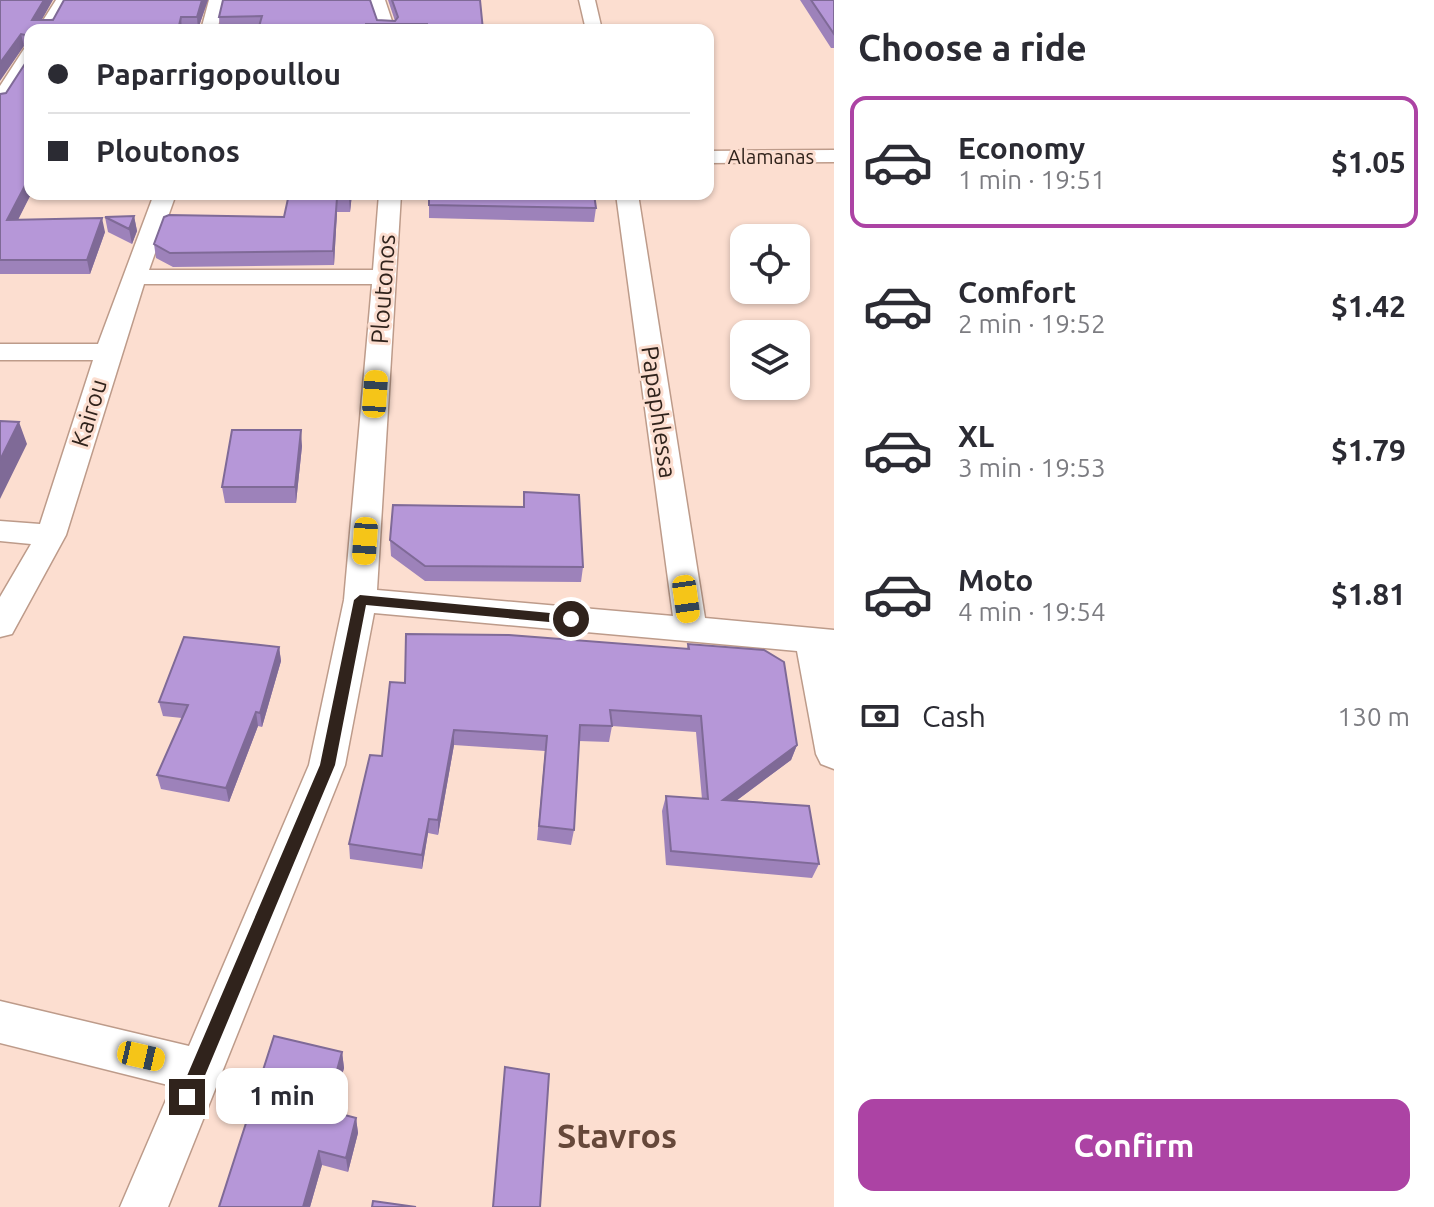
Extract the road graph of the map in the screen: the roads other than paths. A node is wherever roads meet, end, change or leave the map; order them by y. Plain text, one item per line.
1 (64, 0) edge
2 (217, 0) edge
3 (377, 0) edge
4 (587, 0) edge
5 (49, 24) edge
6 (211, 24) edge
7 (385, 24) edge
8 (593, 24) edge
9 (24, 62) edge
10 (0, 100) edge
11 (834, 156) edge
12 (714, 157) edge
13 (163, 200) edge
14 (389, 200) edge
15 (628, 200) edge
16 (136, 277) junction
17 (383, 277) junction
18 (0, 352) edge
19 (108, 352) junction
20 (0, 531) edge
21 (51, 535) junction
22 (360, 600) junction
23 (0, 625) edge
24 (691, 631) junction
25 (823, 641) edge
26 (834, 754) edge
27 (0, 1022) edge
28 (198, 1070) junction
29 (144, 1207) edge

1 - 5 street
2 - 6 street
3 - 7 street
4 - 8 street
9 - 10 street
11 - 12 street, Alamanas
13 - 16 street, Kairou
14 - 17 street, Ploutonos
15 - 24 street, Papaphlessa
16 - 17 street
16 - 19 street, Kairou
17 - 22 street, Ploutonos
18 - 19 street
19 - 21 street, Kairou
20 - 21 street
21 - 23 street, Kairou
22 - 24 street
22 - 28 street, Ploutonos
24 - 25 street
25 - 26 street
27 - 28 street
28 - 29 street, Ploutonos

